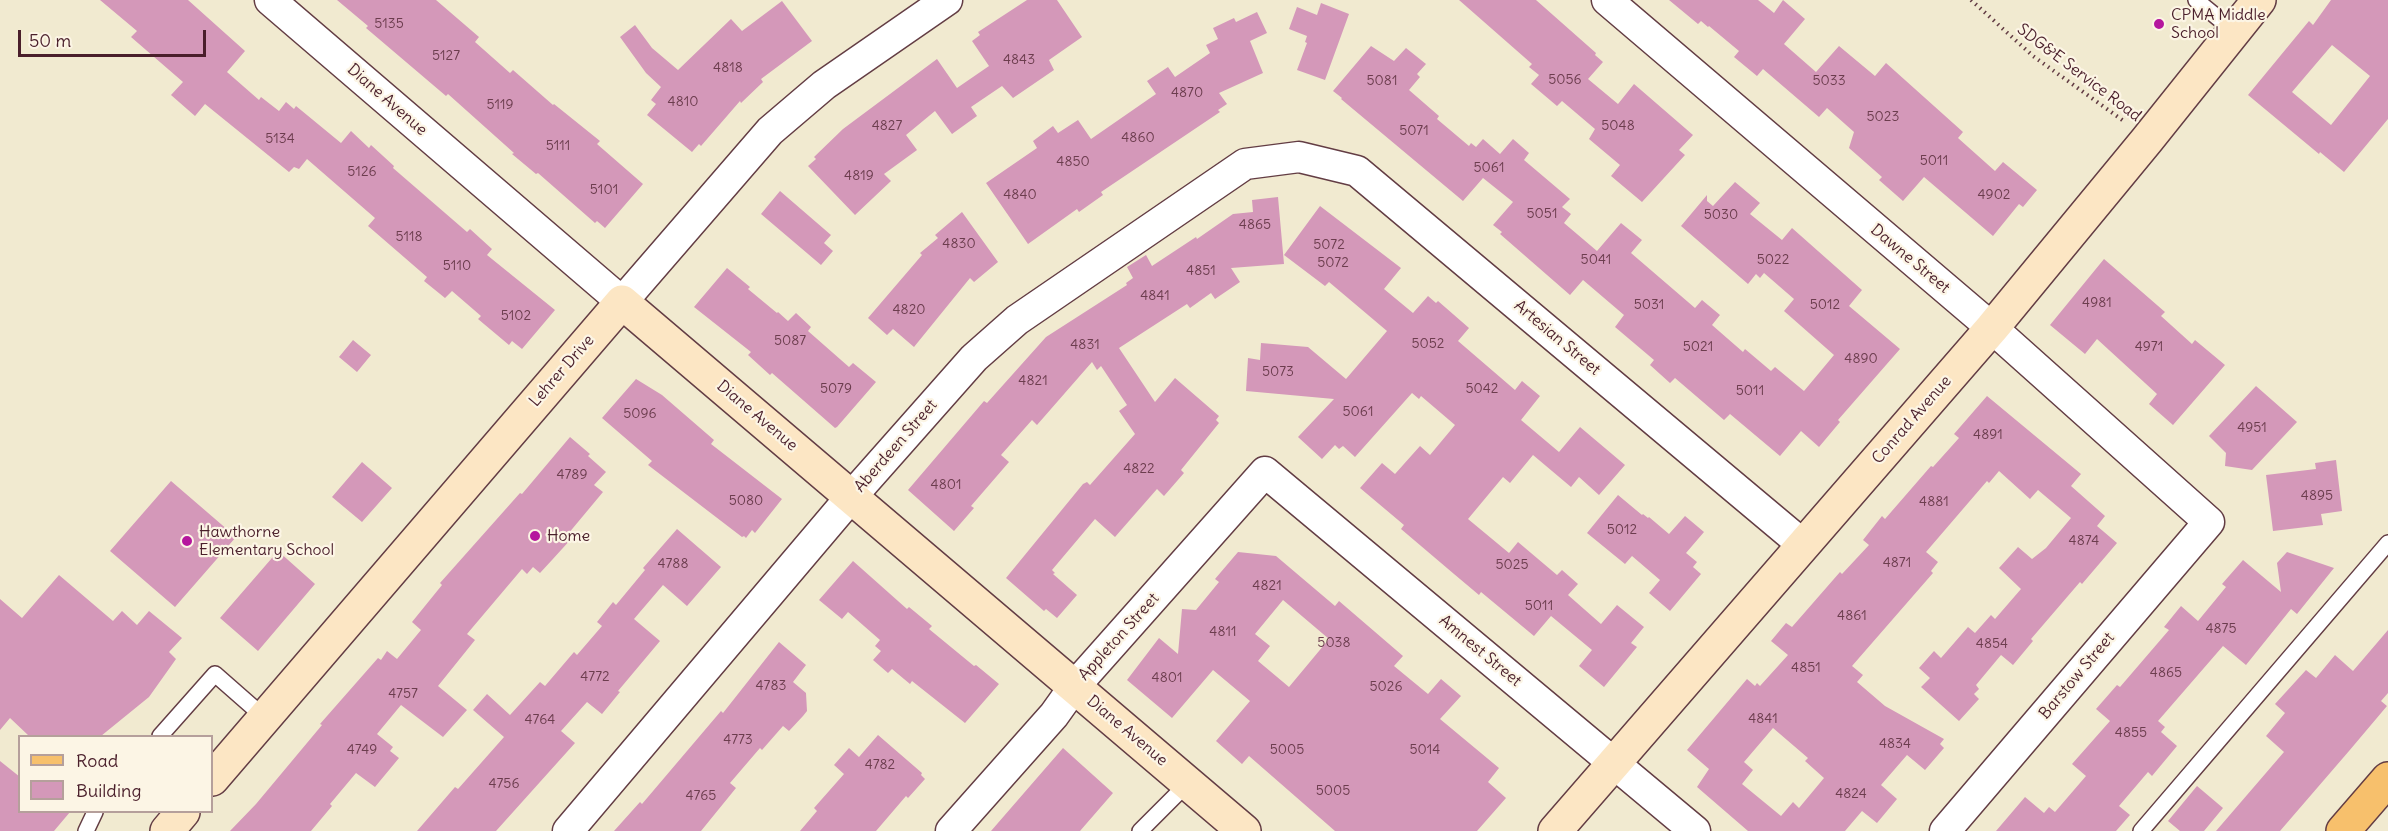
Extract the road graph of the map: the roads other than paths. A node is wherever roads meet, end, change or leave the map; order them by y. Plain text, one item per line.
1 (270, 0) edge
2 (947, 0) edge
3 (1607, 0) edge
4 (2196, 0) edge
5 (2259, 0) edge
6 (2234, 31) junction
7 (1299, 157) joint
8 (622, 302) junction
9 (1992, 328) junction
10 (1265, 472) joint
11 (851, 497) junction
12 (2209, 522) joint
13 (2388, 543) edge
14 (1802, 544) junction
15 (1074, 687) junction
16 (264, 717) junction
17 (161, 735) edge
18 (1615, 762) junction
19 (213, 778) edge
20 (2388, 779) edge
21 (1188, 783) junction
22 (95, 813) edge
23 (182, 813) edge
24 (86, 831) edge
25 (167, 831) edge
26 (568, 831) edge
27 (951, 831) edge
28 (1140, 831) edge
29 (1244, 831) edge
30 (1555, 831) edge
31 (1695, 831) edge
32 (1945, 831) edge
33 (2141, 831) edge
34 (2343, 831) edge

1 - 8 street, Diane Avenue
2 - 8 street, Lehrer Drive
3 - 9 street, Dawne Street
4 - 6 lane
5 - 6 street, Conrad Avenue
6 - 9 street, Conrad Avenue
7 - 11 street, Aberdeen Street
7 - 14 street, Artesian Street
8 - 11 street, Diane Avenue
8 - 16 street, Lehrer Drive
9 - 12 street, Dawne Street
9 - 14 street, Conrad Avenue
10 - 15 street, Appleton Street
10 - 18 street, Amnest Street
11 - 15 street, Diane Avenue
11 - 26 street, Aberdeen Street
12 - 32 street, Barstow Street
13 - 33 lane
14 - 18 street, Conrad Avenue
15 - 21 street, Diane Avenue
15 - 27 street, Appleton Street
16 - 17 lane
16 - 19 street, Lehrer Drive
18 - 30 street, Conrad Avenue
18 - 31 street, Amnest Street
20 - 34 main road
21 - 28 lane
21 - 29 street, Diane Avenue
22 - 24 lane
23 - 25 street

